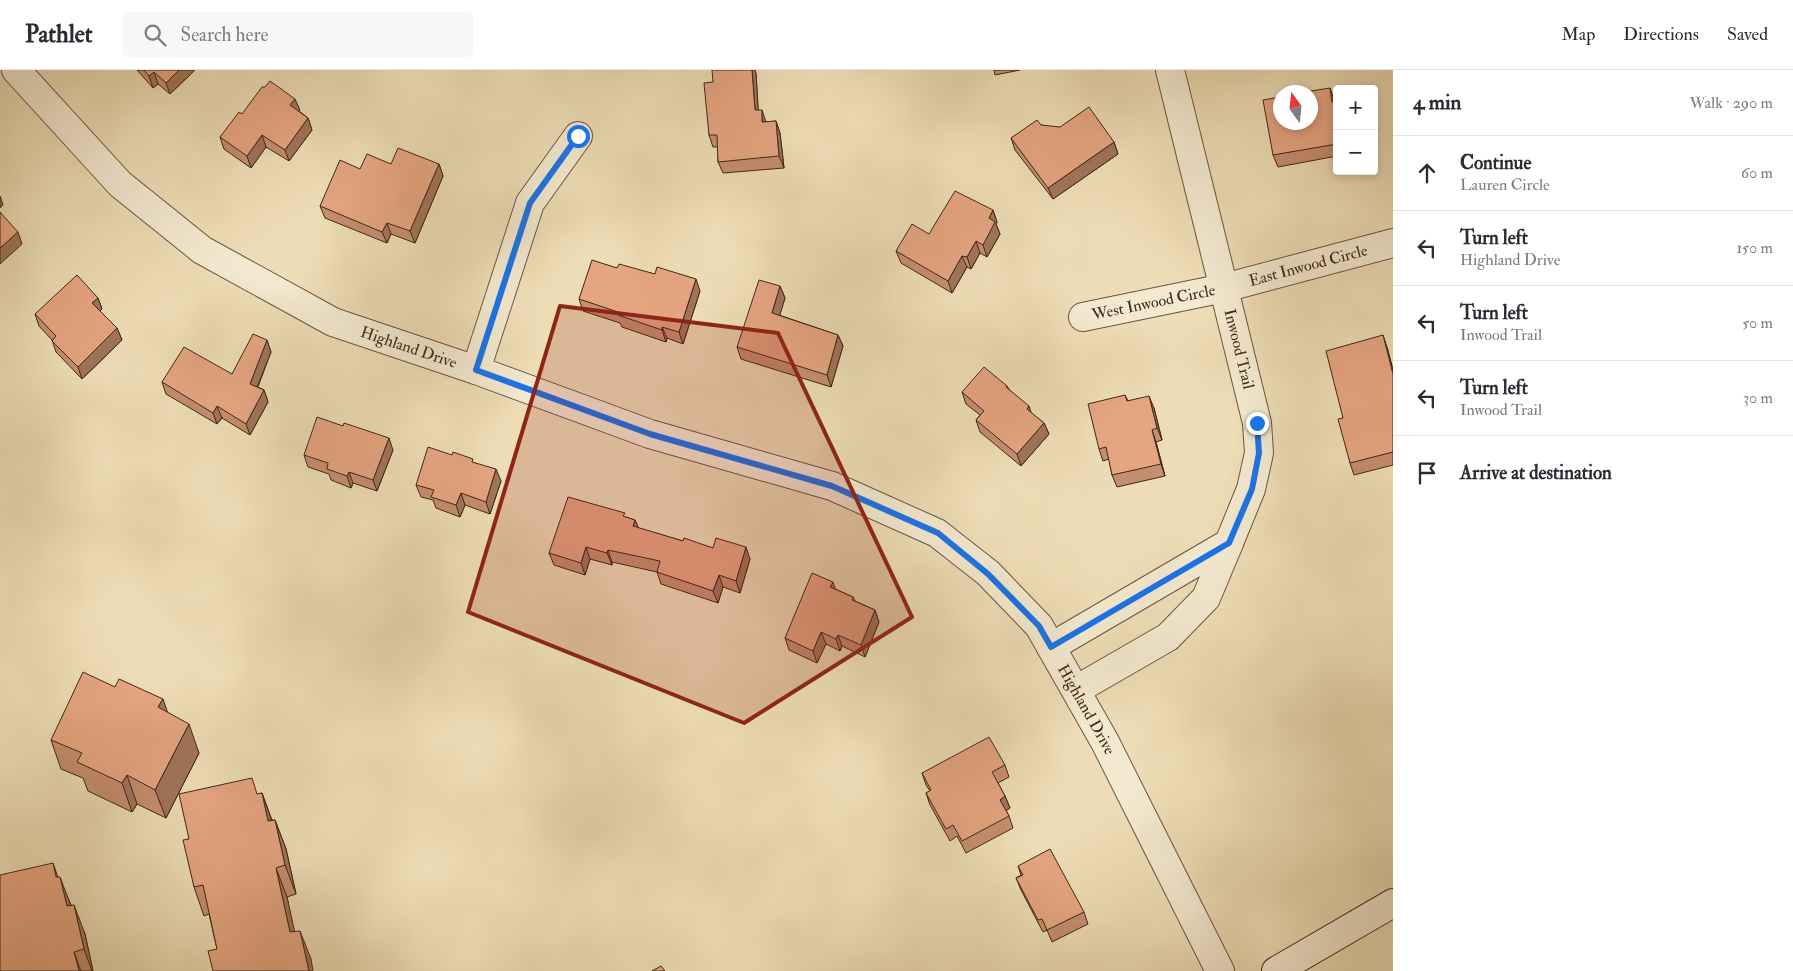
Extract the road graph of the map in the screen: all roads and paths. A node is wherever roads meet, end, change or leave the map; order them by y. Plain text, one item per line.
1 (16, 70) edge
2 (1170, 70) edge
3 (578, 136) dead end
4 (1393, 243) edge
5 (1224, 288) junction
6 (1083, 317) dead end
7 (476, 370) junction
8 (1229, 543) junction
9 (1051, 647) junction
10 (1076, 690) junction
11 (1393, 903) edge
12 (1220, 971) edge
13 (1276, 971) edge

1 - 7 street, Highland Drive
2 - 5 street, Inwood Trail
3 - 7 street
4 - 5 street, East Inwood Circle
5 - 6 street, West Inwood Circle
5 - 8 street, Inwood Trail
7 - 9 street, Highland Drive
8 - 9 street
8 - 10 street, Inwood Trail
9 - 10 street, Highland Drive
10 - 12 street, Highland Drive
11 - 13 street

